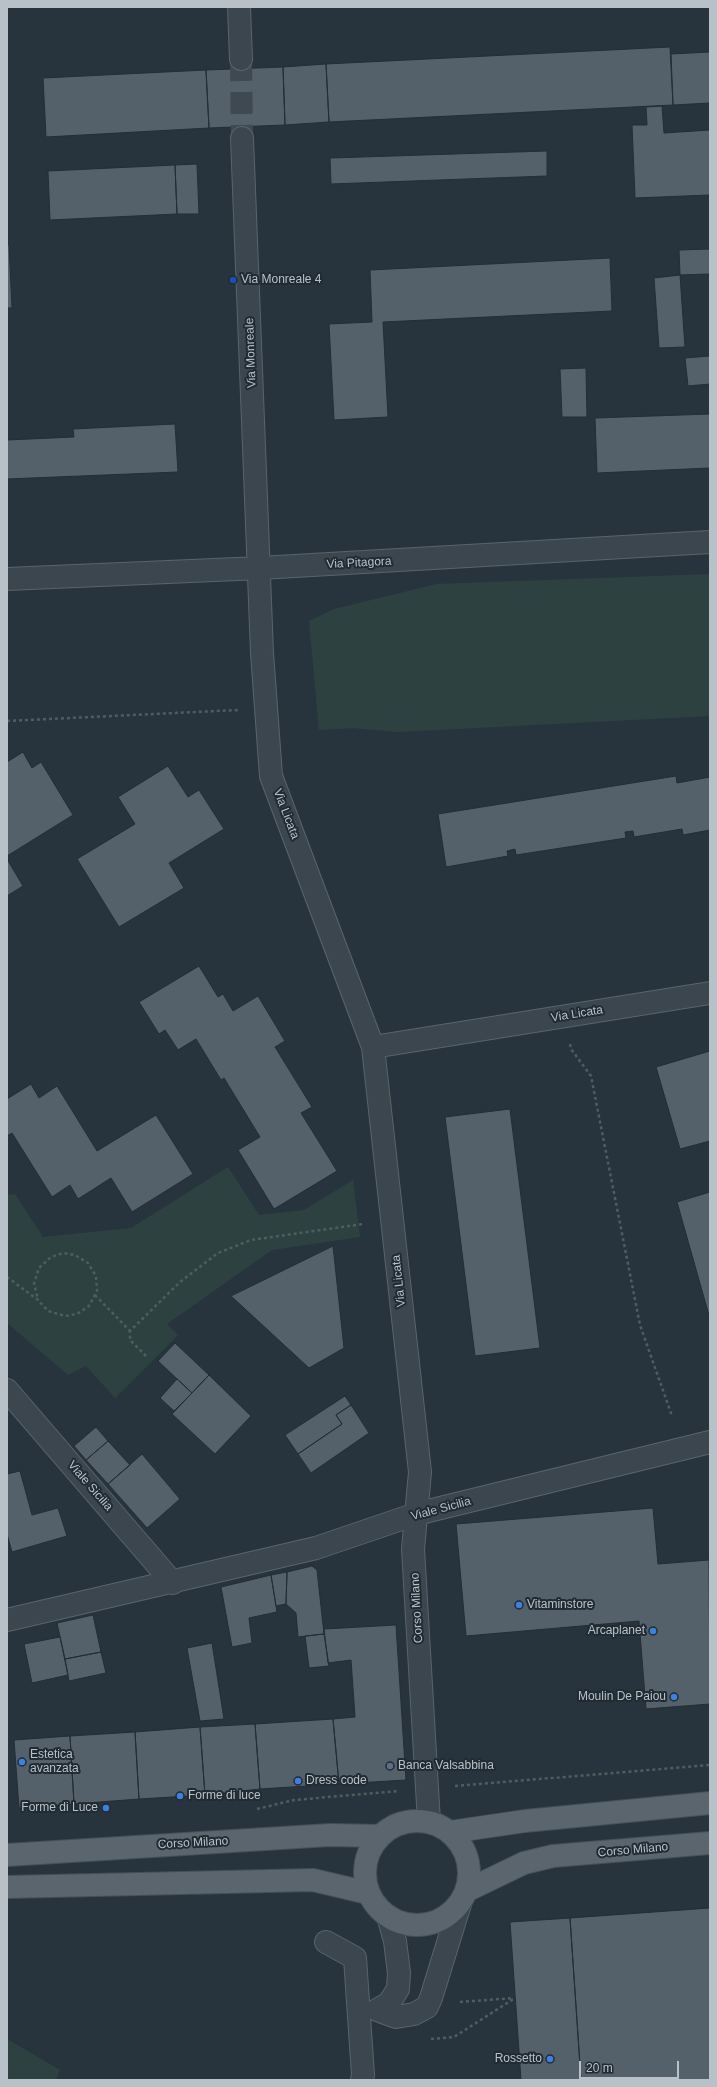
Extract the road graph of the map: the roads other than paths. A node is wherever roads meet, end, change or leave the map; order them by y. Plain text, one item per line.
1 (240, 7) edge
2 (241, 59) tunnel mouth
3 (242, 138) tunnel mouth
4 (710, 542) edge
5 (260, 568) junction
6 (7, 579) edge
7 (710, 993) edge
8 (373, 1047) junction
9 (7, 1390) edge
10 (710, 1442) edge
11 (416, 1514) junction
12 (173, 1582) junction
13 (7, 1620) edge
14 (710, 1803) edge
15 (429, 1822) junction
16 (450, 1832) junction
17 (379, 1836) junction
18 (710, 1843) edge
19 (7, 1855) edge
20 (7, 1887) edge
21 (368, 1893) junction
22 (463, 1897) junction
23 (388, 1916) junction
24 (326, 1942) dead end
25 (367, 2011) junction
26 (362, 2080) edge

1 - 2 street
3 - 5 street, Via Monreale
4 - 5 street, Via Pitagora
5 - 6 street, Via Pitagora
5 - 8 street, Via Licata
7 - 8 street, Via Licata
8 - 11 street, Via Licata
9 - 12 street, Viale Sicilia
10 - 11 street, Viale Sicilia
11 - 12 street, Viale Sicilia
11 - 15 street, Corso Milano
12 - 13 street, Viale Sicilia
14 - 16 main road
15 - 16 main road
15 - 17 main road
16 - 22 main road
17 - 19 main road, Corso Milano
17 - 21 main road
18 - 22 main road, Corso Milano
20 - 21 main road
21 - 23 main road
22 - 23 main road
22 - 25 street
23 - 25 street
24 - 25 street
25 - 26 street

